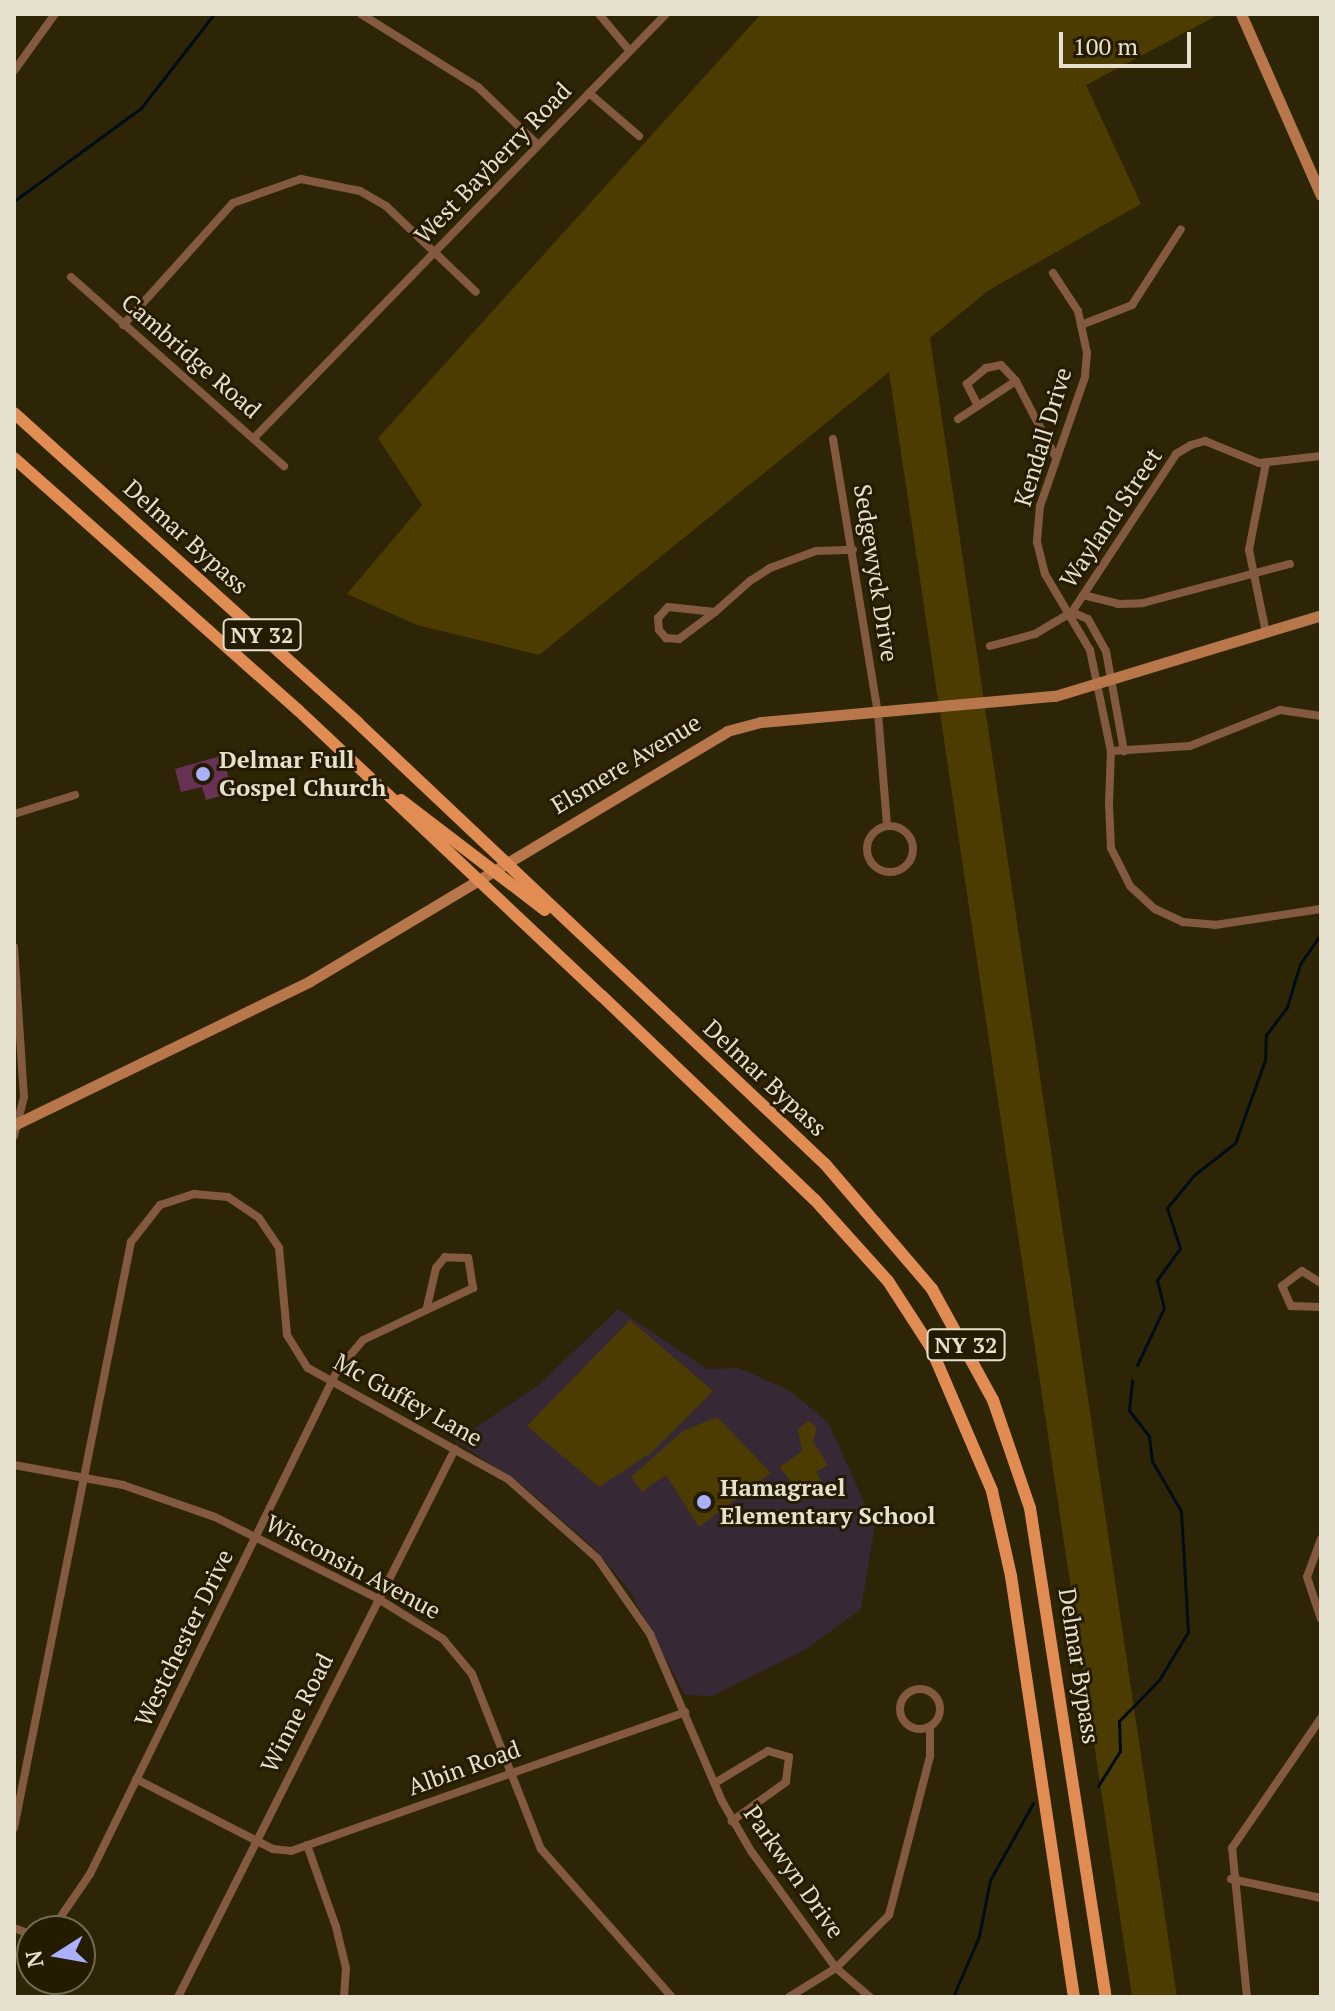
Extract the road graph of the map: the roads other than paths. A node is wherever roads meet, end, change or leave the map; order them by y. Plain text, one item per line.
1 (55, 14) edge
2 (361, 14) edge
3 (599, 14) edge
4 (666, 14) edge
5 (1241, 14) edge
6 (629, 50) junction
7 (14, 71) edge
8 (589, 93) junction
9 (639, 136) dead end
10 (537, 144) junction
11 (1321, 195) edge
12 (1181, 229) dead end
13 (434, 251) junction
14 (1053, 273) dead end
15 (71, 277) dead end
16 (476, 292) dead end
17 (123, 325) junction
18 (1081, 325) junction
19 (1016, 381) junction
20 (978, 406) junction
21 (14, 413) edge
22 (958, 419) dead end
23 (254, 438) junction
24 (833, 439) dead end
25 (1055, 456) junction
26 (1321, 456) edge
27 (14, 458) edge
28 (1266, 463) junction
29 (284, 466) dead end
30 (853, 550) junction
31 (1290, 564) dead end
32 (1252, 577) junction
33 (1083, 595) junction
34 (715, 612) junction
35 (1072, 612) junction
36 (1321, 615) edge
37 (1266, 633) junction
38 (990, 646) dead end
39 (1114, 681) junction
40 (1099, 685) junction
41 (878, 713) junction
42 (1321, 716) edge
43 (1111, 751) junction
44 (1124, 751) junction
45 (351, 761) junction
46 (75, 795) dead end
47 (14, 814) edge
48 (887, 826) junction
49 (506, 862) junction
50 (492, 871) junction
51 (477, 881) junction
52 (1321, 909) edge
53 (14, 947) edge
54 (641, 991) junction
55 (15, 1128) edge
56 (1321, 1283) edge
57 (427, 1307) junction
58 (1321, 1307) edge
59 (331, 1383) junction
60 (455, 1449) junction
61 (14, 1465) edge
62 (82, 1477) junction
63 (256, 1538) junction
64 (1321, 1539) edge
65 (377, 1598) junction
66 (1321, 1619) edge
67 (685, 1712) junction
68 (1321, 1718) edge
69 (930, 1728) junction
70 (509, 1773) junction
71 (136, 1779) junction
72 (715, 1783) junction
73 (732, 1821) junction
74 (14, 1828) edge
75 (257, 1839) junction
76 (307, 1845) junction
77 (1231, 1879) junction
78 (1321, 1898) edge
79 (66, 1915) edge
80 (836, 1968) junction
81 (178, 1997) edge
82 (344, 1997) edge
83 (672, 1997) edge
84 (789, 1997) edge
85 (870, 1997) edge
86 (1074, 1997) edge
87 (1106, 1997) edge
88 (1247, 1997) edge

1 - 7 street
2 - 10 street
3 - 6 street
4 - 6 street, West Bayberry Road
5 - 11 main road
6 - 8 street, West Bayberry Road
8 - 9 street
8 - 10 street, West Bayberry Road
10 - 13 street, West Bayberry Road
12 - 18 street
13 - 16 street
13 - 17 street
13 - 23 street, West Bayberry Road
14 - 18 street, Kendall Drive
15 - 17 street, Cambridge Road
17 - 23 street, Cambridge Road
18 - 25 street, Kendall Drive
19 - 20 street
19 - 20 street
19 - 25 street
20 - 22 street
21 - 49 main road, Delmar Bypass / NY 32
23 - 29 street, Cambridge Road
24 - 30 street, Sedgewyck Drive
25 - 35 street, Kendall Drive
26 - 28 street, Wayland Street
27 - 45 main road, NY 32
28 - 32 street
28 - 33 street, Wayland Street
30 - 34 street
30 - 41 street, Sedgewyck Drive
31 - 32 street
32 - 33 street
32 - 37 street
33 - 35 street, Wayland Street
34 - 34 street
35 - 38 street
35 - 39 street, Kendall Drive
35 - 40 street, Kendall Drive
36 - 37 main road, Elsmere Avenue
37 - 39 main road, Elsmere Avenue
39 - 40 main road, Elsmere Avenue
39 - 44 street, Kendall Drive
40 - 41 main road, Elsmere Avenue
40 - 43 street, Kendall Drive
41 - 48 street, Sedgewyck Drive
41 - 49 main road, Elsmere Avenue
42 - 44 street
43 - 44 street
43 - 52 street, Kendall Drive
45 - 50 main road
45 - 51 main road, NY 32
46 - 47 street
48 - 48 street
49 - 50 main road, Elsmere Avenue
49 - 54 main road, Delmar Bypass / NY 32
50 - 51 main road, Elsmere Avenue
50 - 54 main road
51 - 55 main road, Elsmere Avenue
51 - 86 main road, NY 32
53 - 55 street
54 - 87 main road, Delmar Bypass / NY 32
56 - 58 street
57 - 57 street, Westchester Drive
57 - 59 street, Westchester Drive
59 - 60 street, Mc Guffey Lane
59 - 62 street, Mc Guffey Lane
59 - 63 street, Westchester Drive
60 - 65 street, Winne Road
60 - 67 street, Mc Guffey Lane
61 - 62 street, Wisconsin Avenue
62 - 63 street, Wisconsin Avenue
62 - 74 street
63 - 65 street, Wisconsin Avenue
63 - 71 street, Westchester Drive
64 - 66 street
65 - 70 street, Wisconsin Avenue
65 - 75 street, Winne Road
67 - 70 street, Albin Road
67 - 72 street, Parkwyn Drive
68 - 77 street
69 - 69 street
69 - 80 street
70 - 76 street, Albin Road
70 - 83 street, Wisconsin Avenue
71 - 75 street, Albin Road
71 - 79 street, Westchester Drive
72 - 73 street, Parkwyn Drive
72 - 73 street
73 - 80 street, Parkwyn Drive
75 - 76 street, Albin Road
75 - 81 street, Winne Road
76 - 82 street
77 - 78 street
77 - 88 street
80 - 84 street
80 - 85 street, Parkwyn Drive

